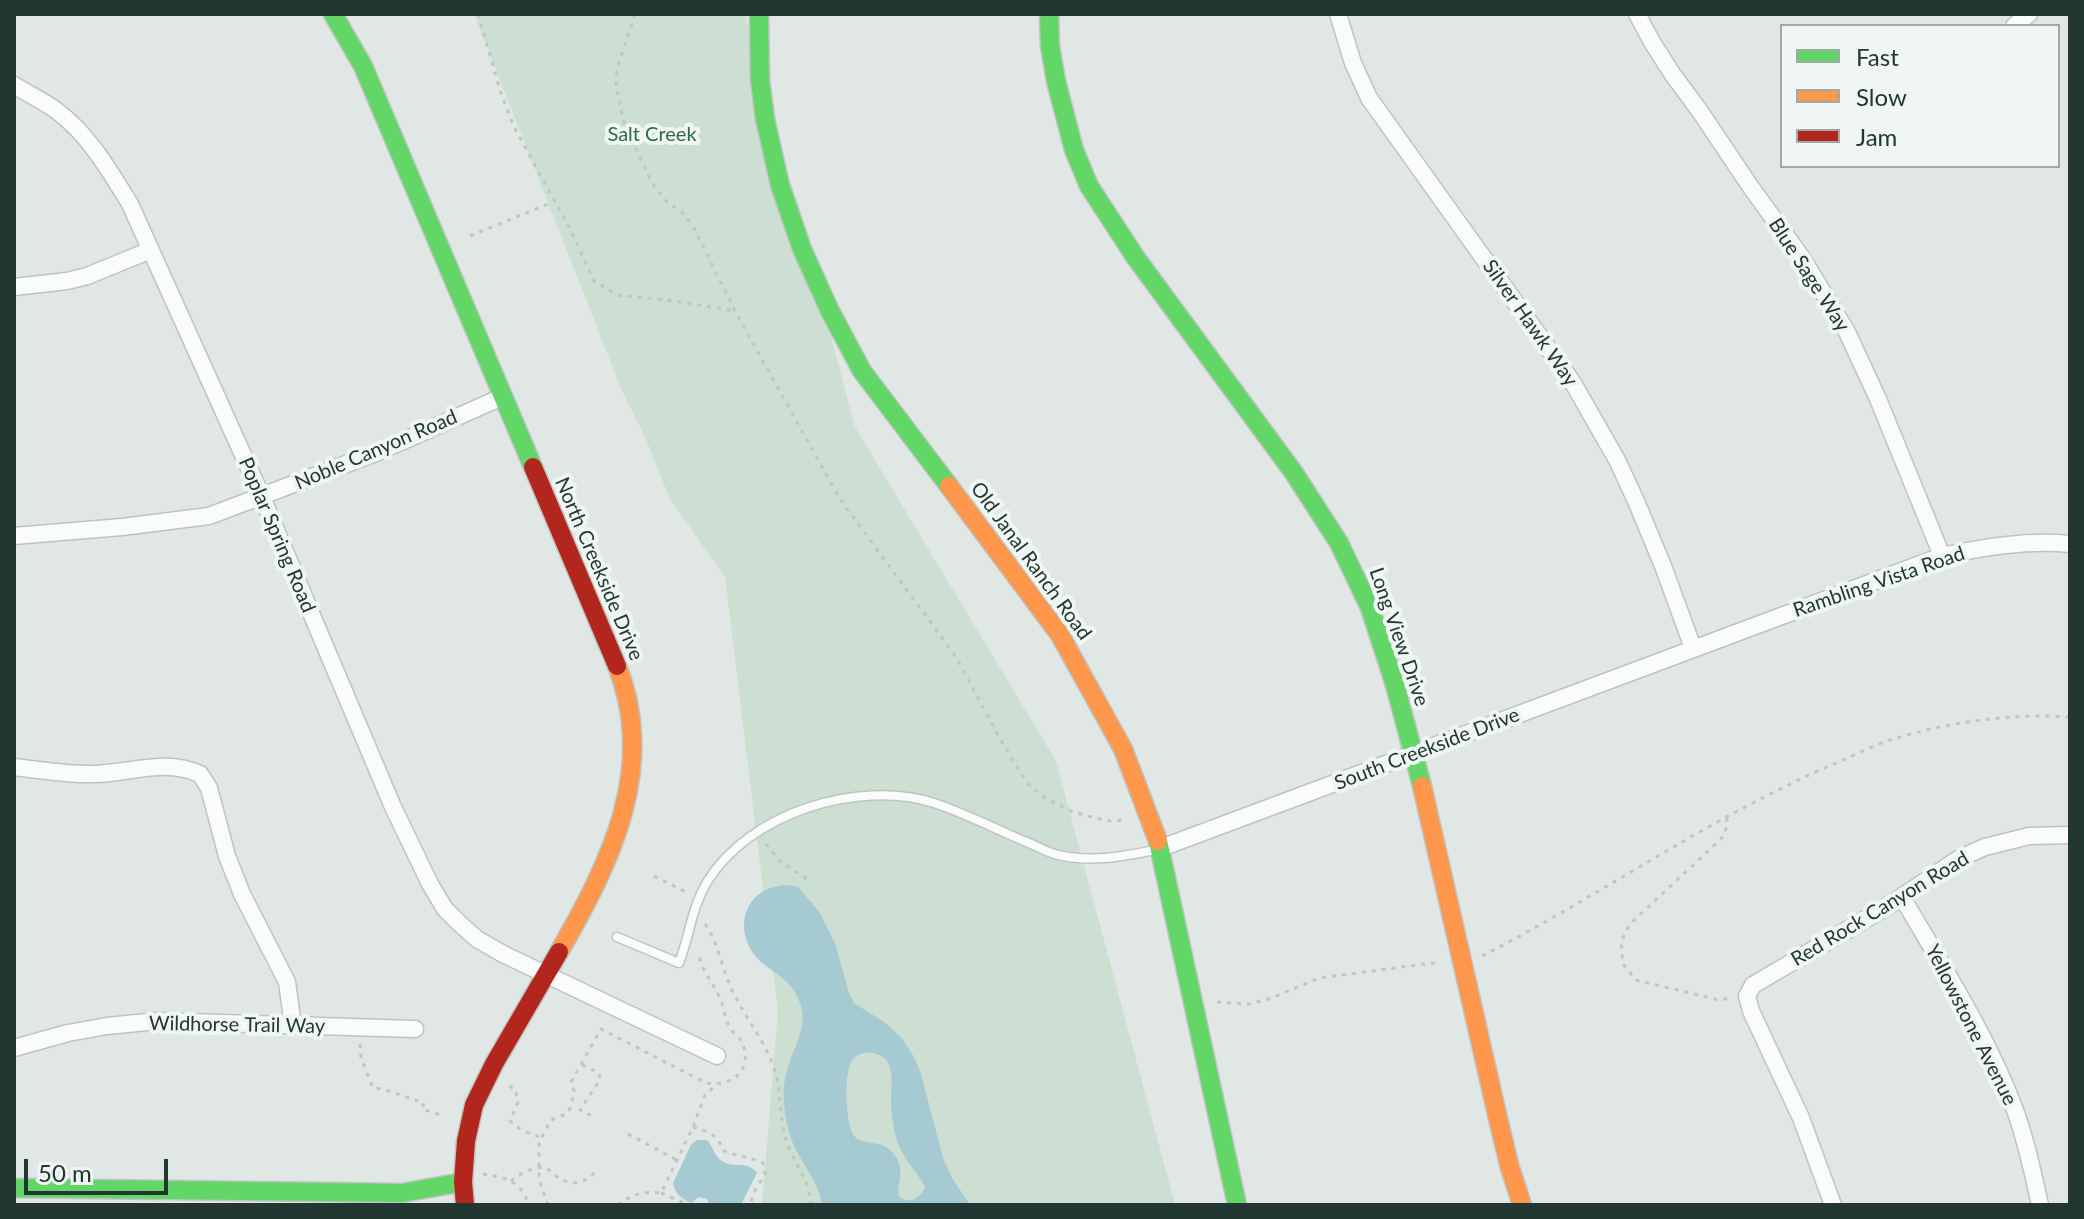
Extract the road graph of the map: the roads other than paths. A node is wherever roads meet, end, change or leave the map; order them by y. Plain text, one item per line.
1 (333, 14) edge
2 (759, 14) edge
3 (1049, 14) edge
4 (1338, 14) edge
5 (1637, 14) edge
6 (14, 85) edge
7 (151, 250) junction
8 (14, 287) edge
9 (502, 397) junction
10 (262, 497) junction
11 (14, 536) edge
12 (2070, 544) edge
13 (1942, 556) junction
14 (1693, 648) junction
15 (1415, 754) junction
16 (14, 767) edge
17 (2070, 835) edge
18 (1161, 848) junction
19 (1902, 897) junction
20 (617, 937) dead end
21 (545, 975) junction
22 (293, 1026) junction
23 (415, 1029) dead end
24 (14, 1048) edge
25 (717, 1056) dead end
26 (471, 1178) junction
27 (14, 1188) edge
28 (465, 1205) edge
29 (1237, 1205) edge
30 (1522, 1205) edge
31 (1833, 1205) edge
32 (2040, 1205) edge

1 - 9 street, North Creekside Drive
2 - 18 street, Old Janal Ranch Road
3 - 15 street, Long View Drive
4 - 14 street, Silver Hawk Way
5 - 13 street, Blue Sage Way
6 - 7 street, Poplar Spring Road
7 - 8 street
7 - 10 street, Poplar Spring Road
9 - 10 street, Noble Canyon Road
9 - 21 street, North Creekside Drive
10 - 11 street, Noble Canyon Road
10 - 21 street, Poplar Spring Road
12 - 13 street, Rambling Vista Road
13 - 14 street, Rambling Vista Road
14 - 15 street, South Creekside Drive
15 - 18 street, South Creekside Drive
15 - 30 street, Long View Drive
16 - 22 street
17 - 19 street, Red Rock Canyon Road
18 - 20 lane
18 - 29 street, Old Janal Ranch Road
19 - 31 street, Red Rock Canyon Road
19 - 32 street, Yellowstone Avenue
21 - 25 street
21 - 26 street, North Creekside Drive
22 - 23 street, Wildhorse Trail Way
22 - 24 street, Wildhorse Trail Way
26 - 27 street
26 - 28 street, North Creekside Drive

